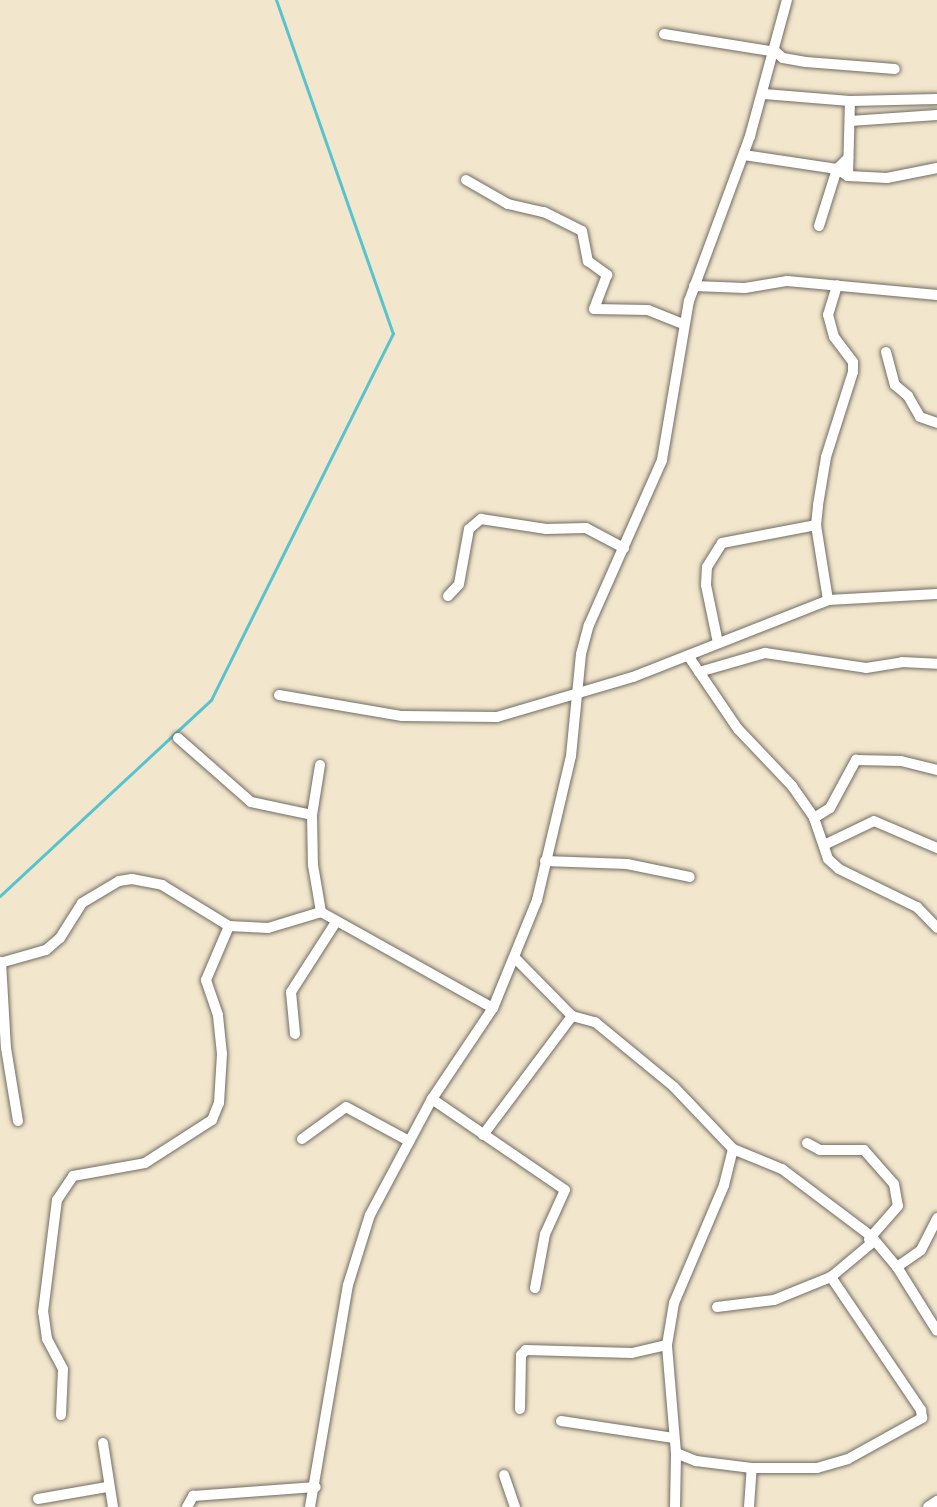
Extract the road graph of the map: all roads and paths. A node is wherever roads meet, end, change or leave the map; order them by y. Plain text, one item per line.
1 (786, 0) edge
2 (664, 34) dead end
3 (776, 52) junction
4 (895, 69) dead end
5 (764, 94) junction
6 (937, 99) edge
7 (850, 101) junction
8 (937, 116) edge
9 (850, 121) junction
10 (744, 155) junction
11 (848, 158) junction
12 (937, 168) edge
13 (837, 169) junction
14 (848, 176) junction
15 (466, 180) dead end
16 (819, 226) dead end
17 (837, 285) junction
18 (694, 286) junction
19 (937, 296) edge
20 (683, 324) junction
21 (886, 352) dead end
22 (937, 423) edge
23 (816, 525) junction
24 (624, 548) junction
25 (937, 594) edge
26 (448, 596) dead end
27 (828, 600) junction
28 (718, 643) junction
29 (689, 657) junction
30 (937, 664) edge
31 (699, 672) junction
32 (580, 691) junction
33 (279, 695) dead end
34 (178, 738) dead end
35 (320, 765) dead end
36 (937, 770) edge
37 (312, 815) junction
38 (814, 817) junction
39 (824, 845) junction
40 (937, 848) edge
41 (545, 861) junction
42 (690, 877) dead end
43 (321, 912) junction
44 (336, 922) junction
45 (229, 926) junction
46 (937, 928) edge
47 (516, 959) junction
48 (0, 962) edge
49 (492, 1008) junction
50 (572, 1016) junction
51 (295, 1034) dead end
52 (432, 1099) junction
53 (18, 1121) dead end
54 (483, 1135) junction
55 (302, 1139) dead end
56 (409, 1141) junction
57 (807, 1143) dead end
58 (733, 1149) junction
59 (937, 1218) edge
60 (871, 1240) junction
61 (897, 1268) junction
62 (831, 1277) junction
63 (536, 1288) dead end
64 (717, 1307) dead end
65 (937, 1331) edge
66 (667, 1345) junction
67 (520, 1409) dead end
68 (61, 1415) dead end
69 (561, 1421) dead end
70 (674, 1438) junction
71 (103, 1443) dead end
72 (676, 1453) junction
73 (752, 1468) junction
74 (504, 1475) dead end
75 (107, 1487) junction
76 (316, 1487) junction
77 (38, 1499) dead end
78 (937, 1502) edge
79 (113, 1507) edge
80 (187, 1507) edge
81 (310, 1507) edge
82 (515, 1507) edge
83 (675, 1507) edge
84 (749, 1507) edge
85 (928, 1507) edge

1 - 3 street
2 - 3 street
3 - 4 street
3 - 5 street
5 - 7 street
5 - 10 street
6 - 7 street
7 - 9 street
8 - 9 street
9 - 11 street
10 - 13 street
10 - 18 street
11 - 13 street
11 - 14 street
12 - 14 street
13 - 14 street
13 - 16 street
15 - 20 street
17 - 18 street
17 - 19 street
17 - 23 street
18 - 20 street
20 - 24 street
21 - 22 street
23 - 27 street
23 - 28 street
24 - 26 street
24 - 32 street
25 - 27 street
27 - 28 street
28 - 29 street
29 - 31 street
29 - 32 street
30 - 31 street
31 - 38 street
32 - 33 street
32 - 41 street
34 - 37 street
35 - 37 street
36 - 38 street
37 - 43 street
38 - 39 street
39 - 40 street
39 - 46 street
41 - 42 street
41 - 47 street
43 - 44 street
43 - 45 street
44 - 49 street
44 - 51 street
45 - 48 street
45 - 68 street
47 - 49 street
47 - 50 street
48 - 53 street
49 - 52 street
50 - 54 street
50 - 58 street
52 - 54 street
52 - 56 street
54 - 63 street
55 - 56 street
56 - 76 street
57 - 60 street
58 - 60 street
58 - 66 street
59 - 61 street
60 - 61 street
60 - 62 street
61 - 65 street
62 - 64 street
62 - 73 street
66 - 67 street
66 - 70 street
69 - 70 street
70 - 72 street
71 - 75 street
72 - 73 street
72 - 83 street
73 - 84 street
74 - 82 street
75 - 77 street
75 - 79 street
76 - 80 street
76 - 81 street
78 - 85 street

